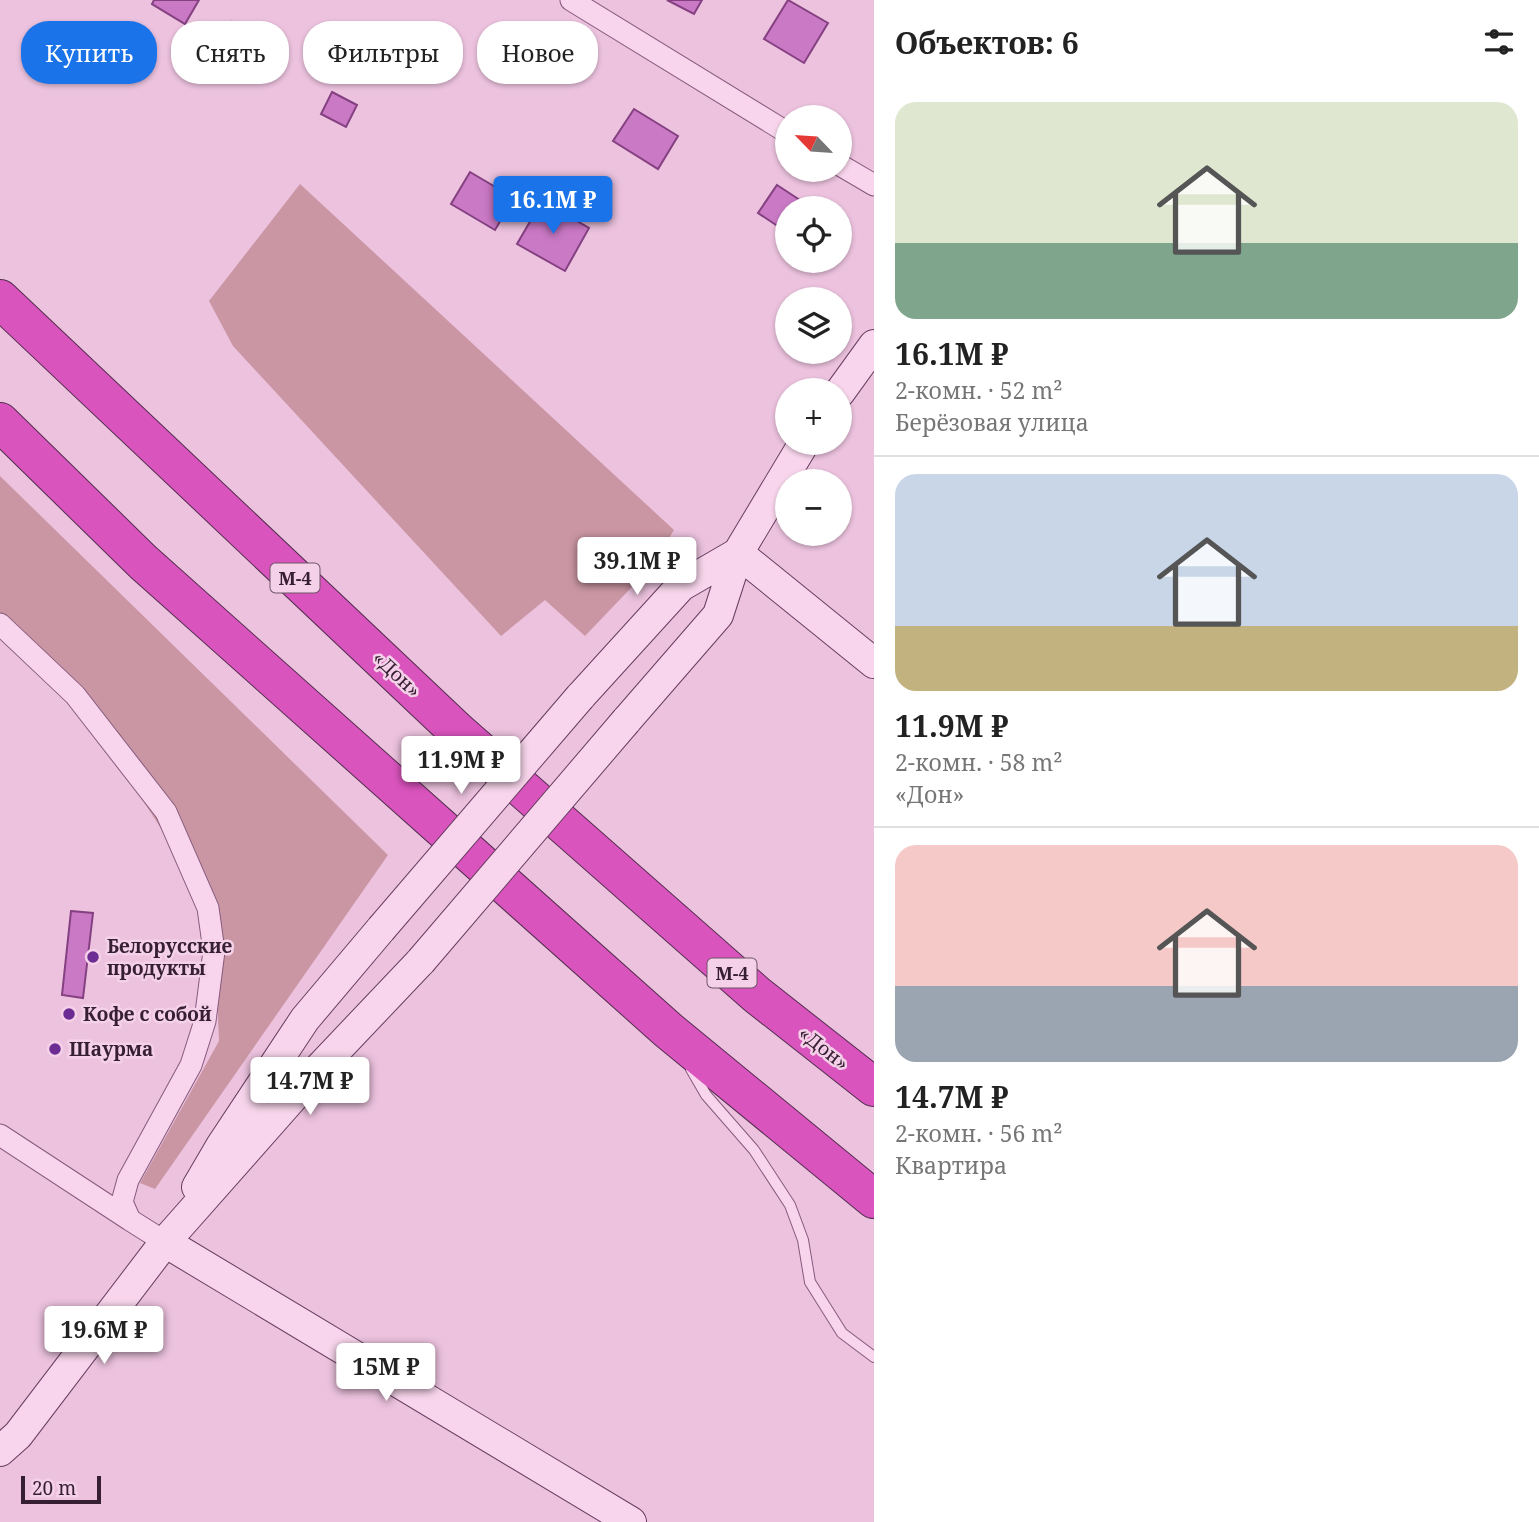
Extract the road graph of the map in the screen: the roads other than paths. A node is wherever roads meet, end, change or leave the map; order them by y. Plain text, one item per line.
1 (571, 0) edge
2 (775, 124) edge
3 (852, 172) edge
4 (874, 186) edge
5 (0, 299) edge
6 (874, 345) edge
7 (850, 378) edge
8 (0, 422) edge
9 (797, 455) edge
10 (738, 553) junction
11 (0, 624) edge
12 (874, 663) edge
13 (668, 1030) junction
14 (874, 1087) edge
15 (0, 1135) edge
16 (874, 1199) edge
17 (130, 1220) junction
18 (165, 1242) junction
19 (874, 1357) edge
20 (0, 1451) edge
21 (631, 1522) edge

1 - 2 street
3 - 4 street
5 - 14 highway, «Дон» / М-4
6 - 7 street
8 - 13 highway
9 - 10 street
10 - 12 street
10 - 18 street, bridge
10 - 18 street, bridge
11 - 17 street
13 - 16 highway
13 - 19 lane
15 - 17 street
17 - 18 street
18 - 20 street
18 - 21 street

